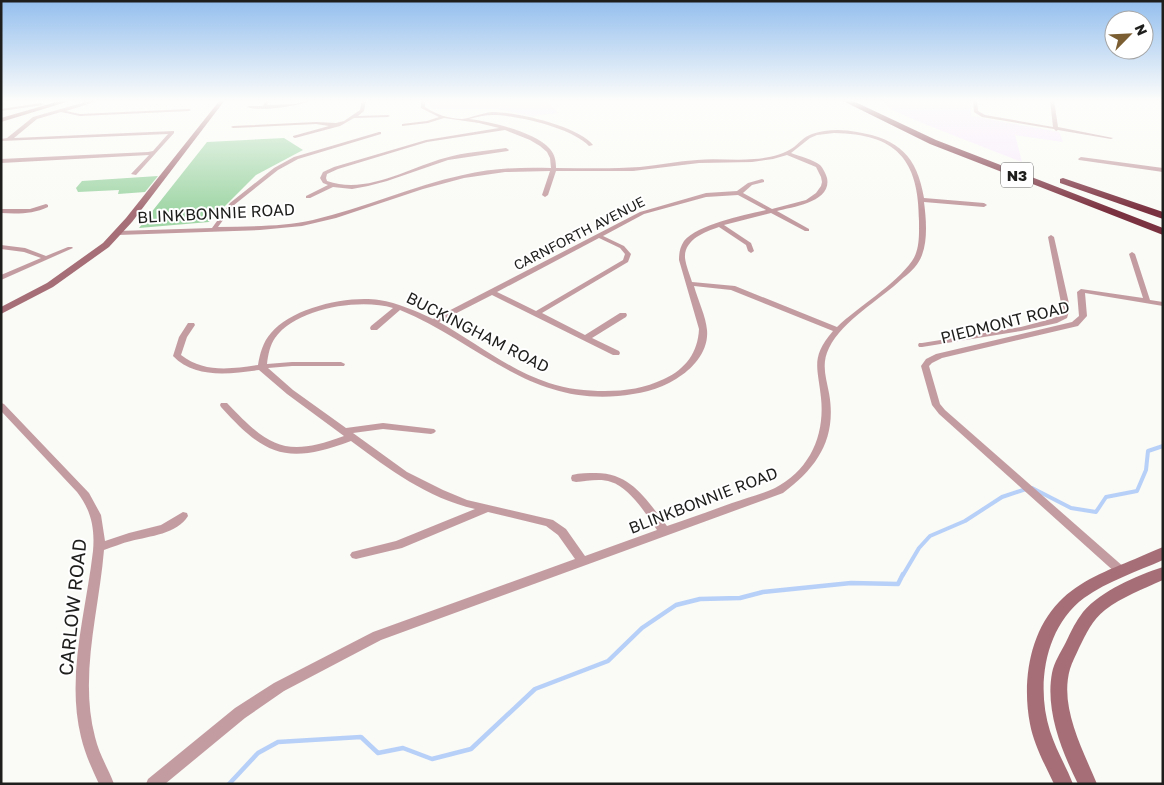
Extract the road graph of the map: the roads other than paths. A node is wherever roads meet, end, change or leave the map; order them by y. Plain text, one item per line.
1 (12, 137) edge
2 (77, 137) edge
3 (168, 137) edge
4 (195, 137) edge
5 (367, 137) edge
6 (454, 137) edge
7 (524, 137) edge
8 (582, 137) edge
9 (810, 137) edge
10 (871, 137) edge
11 (913, 137) edge
12 (921, 137) edge
13 (937, 137) edge
14 (1102, 137) edge
15 (1111, 138) dead end
16 (1, 140) edge
17 (8, 140) junction
18 (590, 145) dead end
19 (506, 150) dead end
20 (154, 152) junction
21 (435, 153) dead end
22 (787, 153) junction
23 (447, 158) junction
24 (992, 159) junction
25 (1081, 159) dead end
26 (1, 161) edge
27 (553, 169) junction
28 (1163, 170) edge
29 (134, 174) dead end
30 (762, 181) dead end
31 (331, 186) junction
32 (739, 193) junction
33 (544, 195) dead end
34 (308, 197) dead end
35 (922, 200) junction
36 (984, 205) dead end
37 (46, 206) dead end
38 (38, 210) joint
39 (1, 211) edge
40 (772, 211) junction
41 (1163, 216) edge
42 (720, 225) junction
43 (1163, 225) edge
44 (214, 230) junction
45 (807, 230) dead end
46 (1163, 232) edge
47 (118, 233) junction
48 (599, 236) junction
49 (1051, 237) dead end
50 (1163, 242) edge
51 (1, 247) edge
52 (70, 248) dead end
53 (751, 251) dead end
54 (1132, 254) dead end
55 (46, 258) junction
56 (1, 278) edge
57 (690, 284) junction
58 (492, 292) junction
59 (1147, 301) junction
60 (1163, 304) edge
61 (399, 307) junction
62 (1, 311) edge
63 (537, 313) junction
64 (623, 315) dead end
65 (432, 323) junction
66 (191, 325) dead end
67 (374, 328) dead end
68 (838, 330) junction
69 (586, 338) junction
70 (922, 345) dead end
71 (616, 353) dead end
72 (341, 364) dead end
73 (262, 368) junction
74 (224, 405) dead end
75 (1, 406) edge
76 (431, 431) dead end
77 (348, 434) junction
78 (576, 478) dead end
79 (1042, 501) joint
80 (488, 508) junction
81 (183, 516) dead end
82 (665, 532) junction
83 (99, 547) junction
84 (1163, 553) edge
85 (356, 555) dead end
86 (583, 561) junction
87 (1122, 571) junction
88 (1163, 573) edge
89 (107, 784) edge
90 (152, 784) edge
91 (1064, 784) edge
92 (1088, 784) edge

1 - 17 street
2 - 17 street
3 - 20 street
4 - 47 street
5 - 44 street
6 - 31 street
7 - 27 street
8 - 18 street
9 - 22 street, BLINKBONNIE ROAD
10 - 35 street, BLINKBONNIE ROAD
11 - 50 highway
12 - 46 highway, N3
13 - 24 highway, N3
14 - 15 street
16 - 17 street
19 - 23 street
20 - 26 street
20 - 29 street
21 - 23 street
22 - 27 street, BLINKBONNIE ROAD
22 - 40 street, BUCKINGHAM ROAD
23 - 31 street
24 - 41 highway
24 - 43 highway, N3
25 - 28 street
27 - 33 street
27 - 44 street, BLINKBONNIE ROAD
30 - 32 street
31 - 34 street
32 - 40 street
32 - 48 street, CARNFORTH AVENUE
35 - 36 street
35 - 68 street, BLINKBONNIE ROAD
37 - 38 street
38 - 39 street
40 - 42 street, BUCKINGHAM ROAD
40 - 45 street
42 - 53 street
42 - 57 street, BUCKINGHAM ROAD
44 - 47 street, BLINKBONNIE ROAD
47 - 62 street
48 - 58 street, CARNFORTH AVENUE
48 - 63 street
49 - 70 street
51 - 55 street
52 - 55 street
54 - 59 street
55 - 56 street
57 - 65 street, BUCKINGHAM ROAD
57 - 68 street
58 - 63 street
58 - 65 street, CARNFORTH AVENUE
59 - 60 street, PIEDMONT ROAD
59 - 79 street, PIEDMONT ROAD
61 - 65 street, BUCKINGHAM ROAD
61 - 67 street
61 - 73 street, BUCKINGHAM ROAD
63 - 69 street
64 - 69 street
66 - 73 street
68 - 82 street, BLINKBONNIE ROAD
69 - 71 street
72 - 73 street
73 - 77 street
74 - 77 street
75 - 83 street, CARLOW ROAD
76 - 77 street
77 - 80 street
78 - 82 street
79 - 87 street, PIEDMONT ROAD
80 - 85 street
80 - 86 street
81 - 83 street
82 - 86 street, BLINKBONNIE ROAD
83 - 89 street, CARLOW ROAD
84 - 87 street
86 - 90 street, BLINKBONNIE ROAD
87 - 91 street
88 - 92 street

